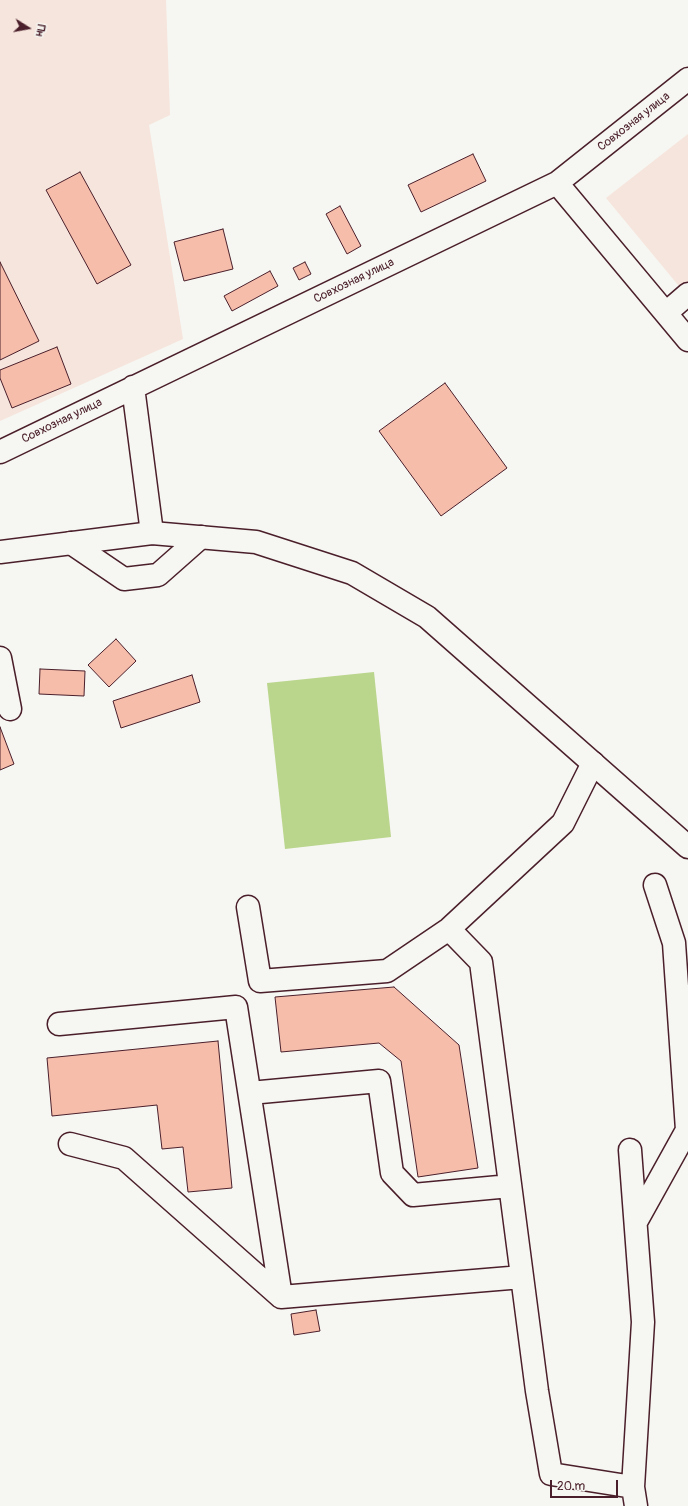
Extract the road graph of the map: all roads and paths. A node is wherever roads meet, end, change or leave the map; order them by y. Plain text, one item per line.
1 (688, 79) edge
2 (557, 183) junction
3 (688, 294) edge
4 (666, 313) junction
5 (688, 340) edge
6 (133, 386) junction
7 (0, 452) edge
8 (152, 533) junction
9 (201, 537) junction
10 (71, 543) junction
11 (0, 552) edge
12 (0, 658) edge
13 (10, 709) dead end
14 (593, 763) junction
15 (688, 847) edge
16 (655, 886) dead end
17 (248, 907) dead end
18 (449, 929) junction
19 (59, 1024) dead end
20 (250, 1093) junction
21 (70, 1144) dead end
22 (630, 1150) dead end
23 (510, 1186) junction
24 (636, 1222) junction
25 (522, 1277) junction
26 (281, 1298) junction
27 (634, 1497) edge

1 - 2 street, Совхозная улица
2 - 4 street
2 - 6 street, Совхозная улица
3 - 4 street
4 - 5 street
6 - 7 street, Совхозная улица
6 - 8 street
8 - 9 street
8 - 10 street
9 - 10 street
9 - 14 street
10 - 11 street
12 - 13 street
14 - 15 street
14 - 18 street
16 - 24 street
17 - 18 street
18 - 23 street
19 - 20 street
20 - 23 street
20 - 26 street
21 - 26 street
22 - 24 street
23 - 25 street
24 - 27 street
25 - 26 street
25 - 27 street

